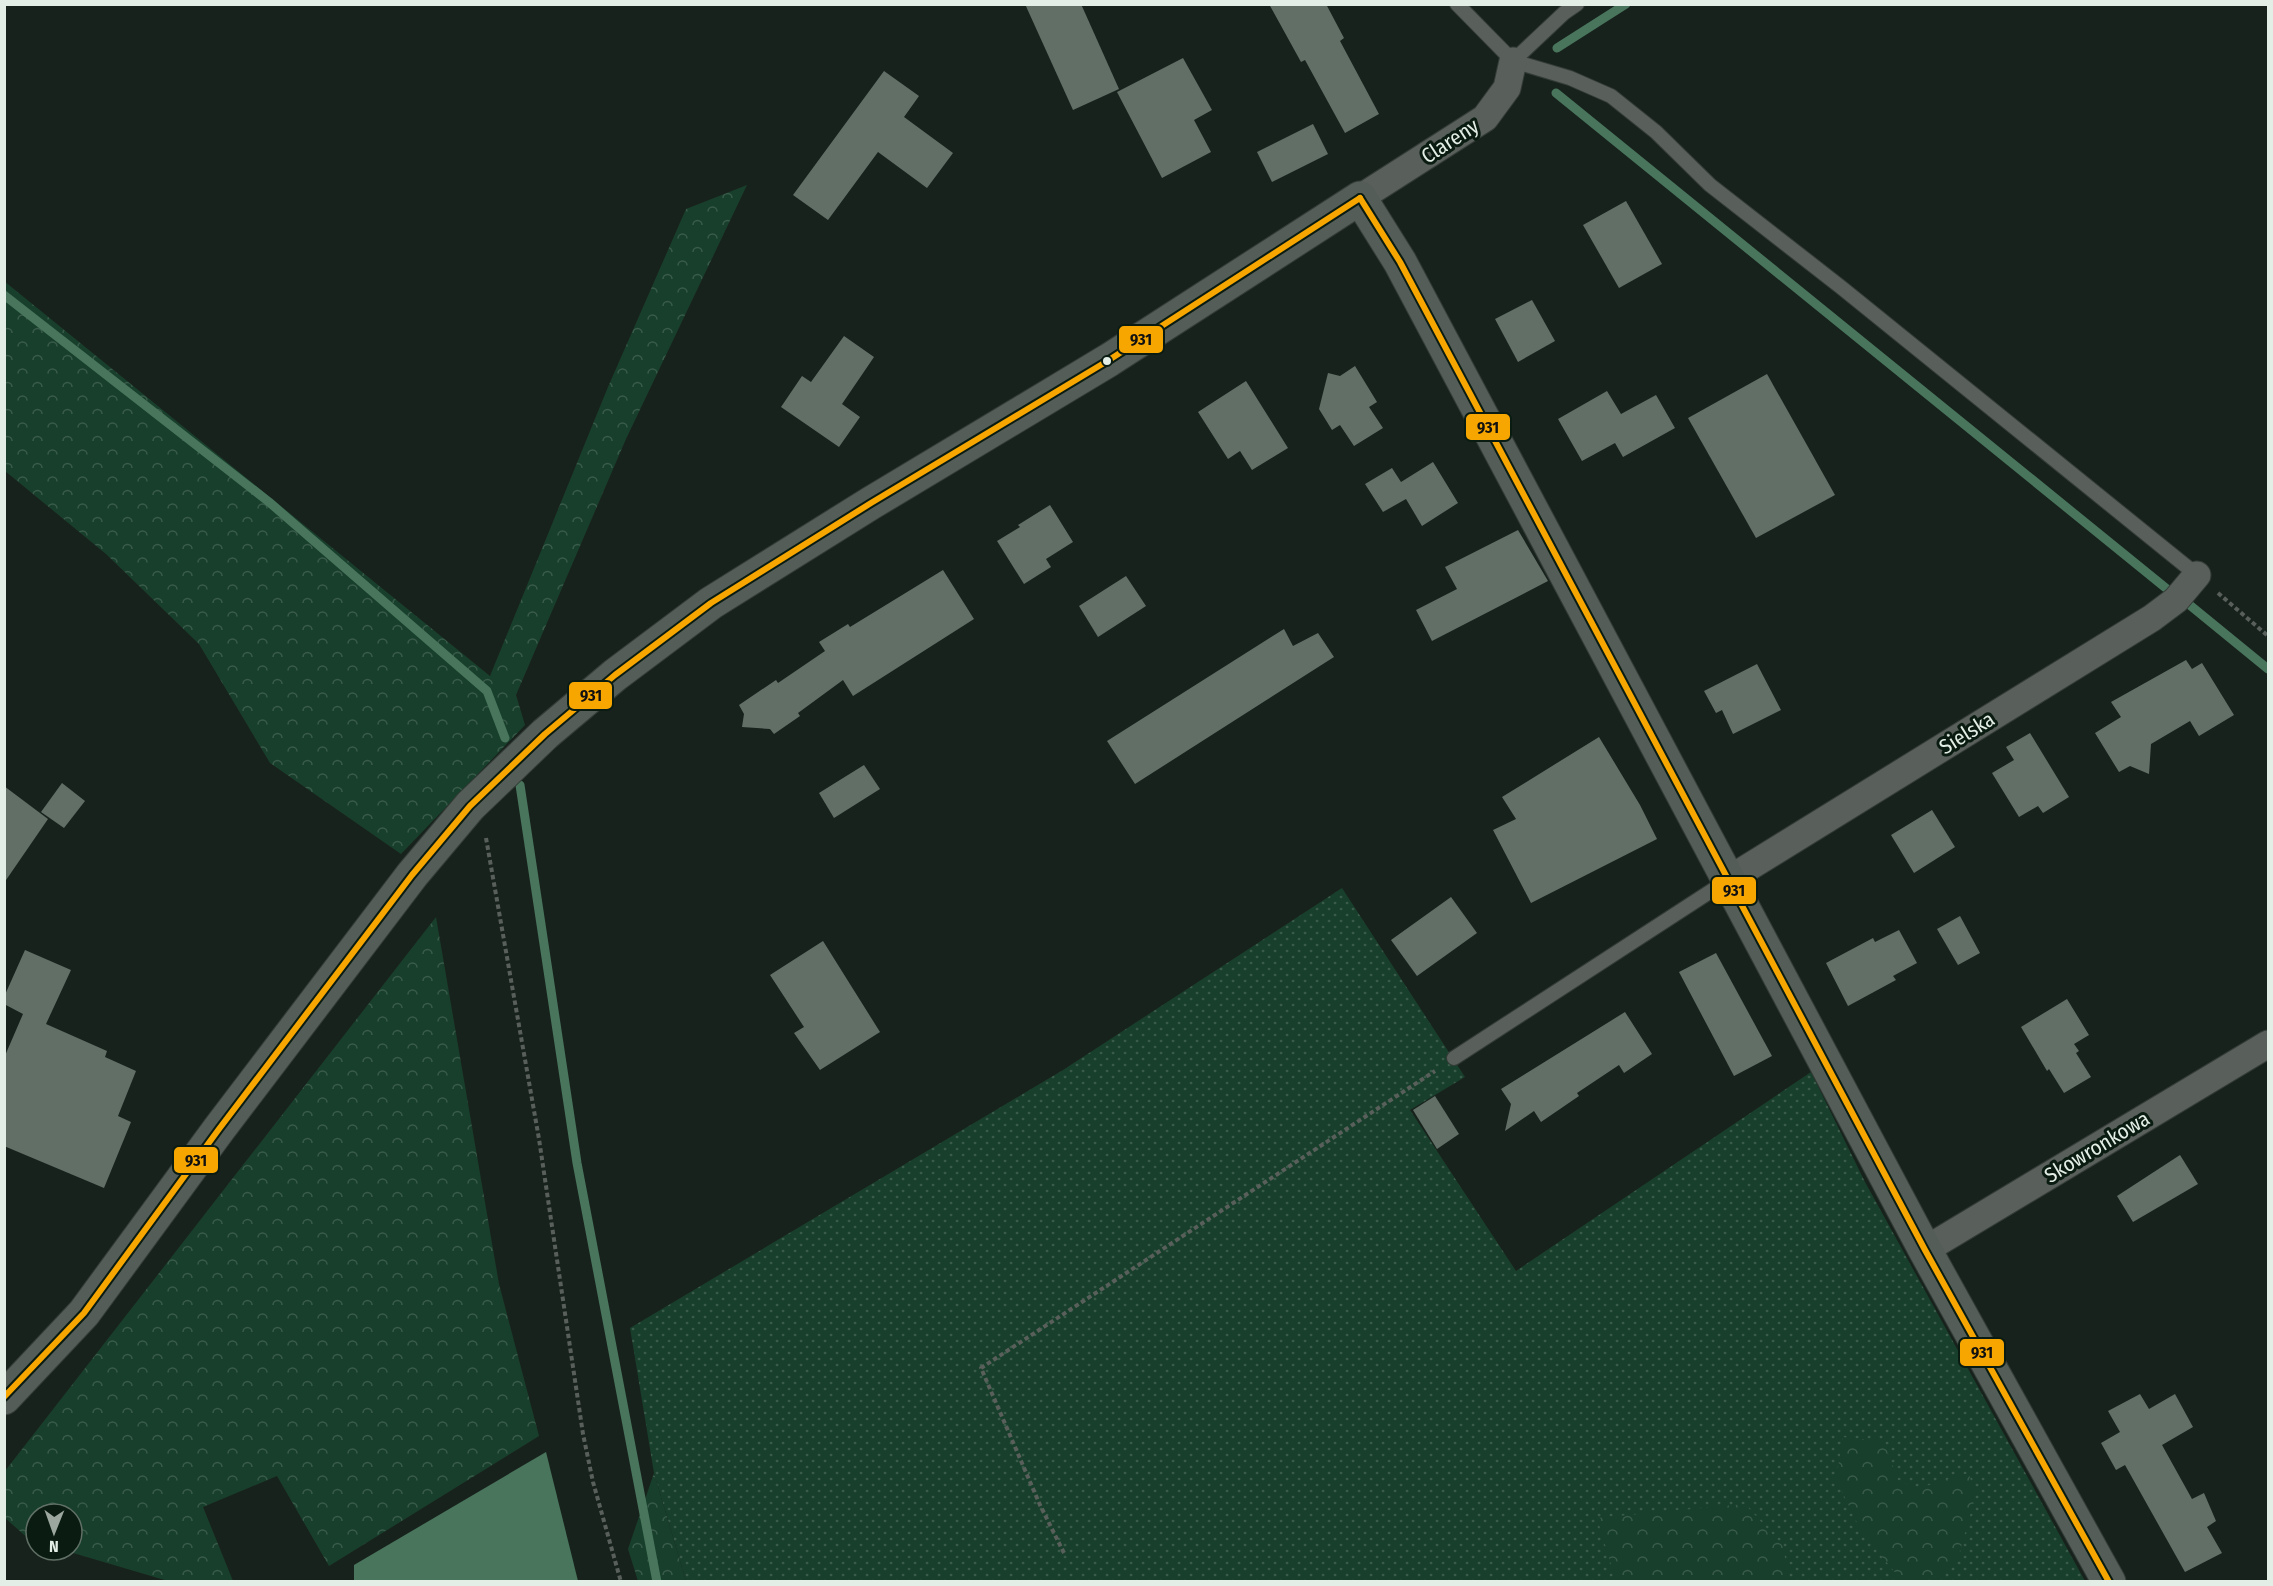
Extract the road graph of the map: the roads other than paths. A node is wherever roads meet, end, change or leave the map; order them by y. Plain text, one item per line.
1 (1457, 4) edge
2 (1577, 4) edge
3 (1514, 61) junction
4 (1360, 198) junction
5 (2197, 575) joint
6 (1728, 880) junction
7 (2268, 1044) edge
8 (1454, 1058) road end
9 (1925, 1250) junction
10 (4, 1398) edge
11 (2109, 1581) edge

1 - 3 lane
2 - 3 lane, Clareny
3 - 4 street, Clareny
3 - 5 lane
4 - 6 street
4 - 10 street
5 - 6 street, Sielska
6 - 8 lane
6 - 9 street
7 - 9 street, Skowronkowa
9 - 11 street

